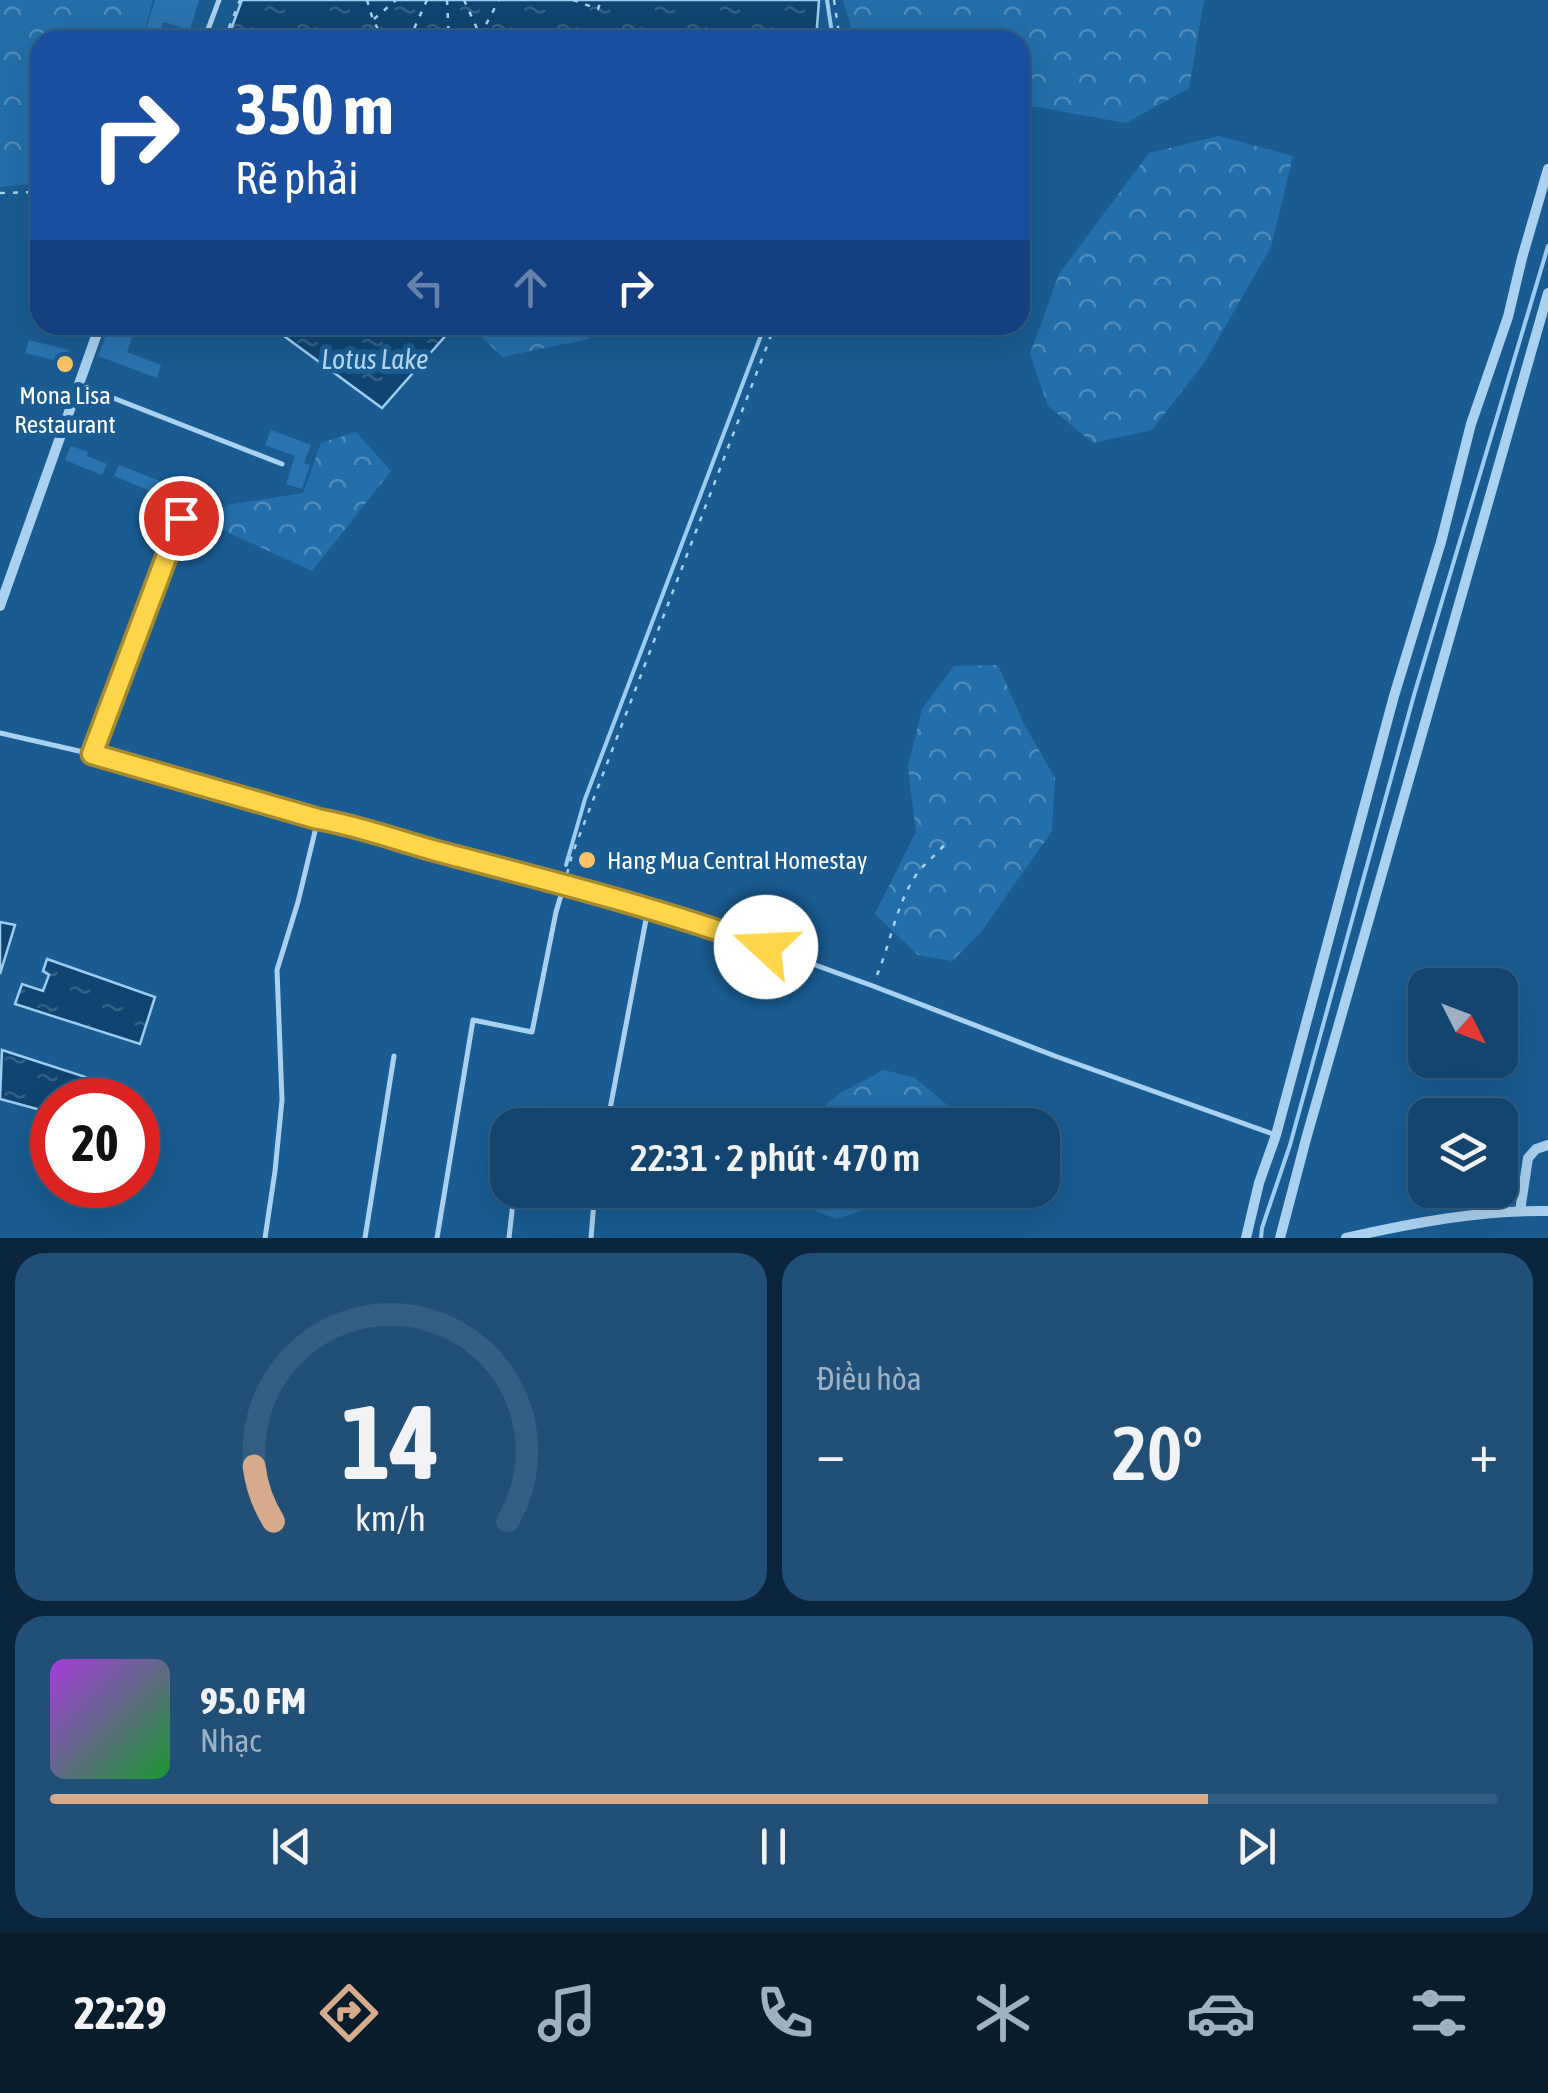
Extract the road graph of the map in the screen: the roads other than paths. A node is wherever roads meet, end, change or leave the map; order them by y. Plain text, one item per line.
1 (219, 0) edge
2 (208, 30) edge
3 (1548, 169) edge
4 (1548, 293) edge
5 (96, 335) edge
6 (78, 385) junction
7 (282, 464) dead end
8 (181, 518) dead end
9 (0, 606) edge
10 (0, 733) edge
11 (92, 754) junction
12 (318, 819) junction
13 (564, 886) junction
14 (648, 908) junction
15 (394, 1056) dead end
16 (610, 1108) edge
17 (1276, 1135) junction
18 (1548, 1145) edge
19 (512, 1208) edge
20 (594, 1208) edge
21 (1520, 1211) junction
22 (1548, 1211) edge
23 (1358, 1236) edge
24 (265, 1238) edge
25 (365, 1238) edge
26 (437, 1238) edge
27 (509, 1238) edge
28 (591, 1238) edge
29 (1246, 1238) edge
30 (1280, 1238) edge
31 (1346, 1238) edge

1 - 2 lane
3 - 17 street
4 - 30 street
5 - 6 street
6 - 7 lane
6 - 9 street
8 - 11 lane
10 - 11 lane
11 - 12 lane
12 - 13 lane
12 - 24 lane
13 - 14 lane
13 - 26 lane
14 - 16 lane
14 - 17 lane
15 - 25 lane
17 - 29 street
18 - 21 street
19 - 27 lane
20 - 28 lane
21 - 22 street
21 - 23 street
23 - 31 street

